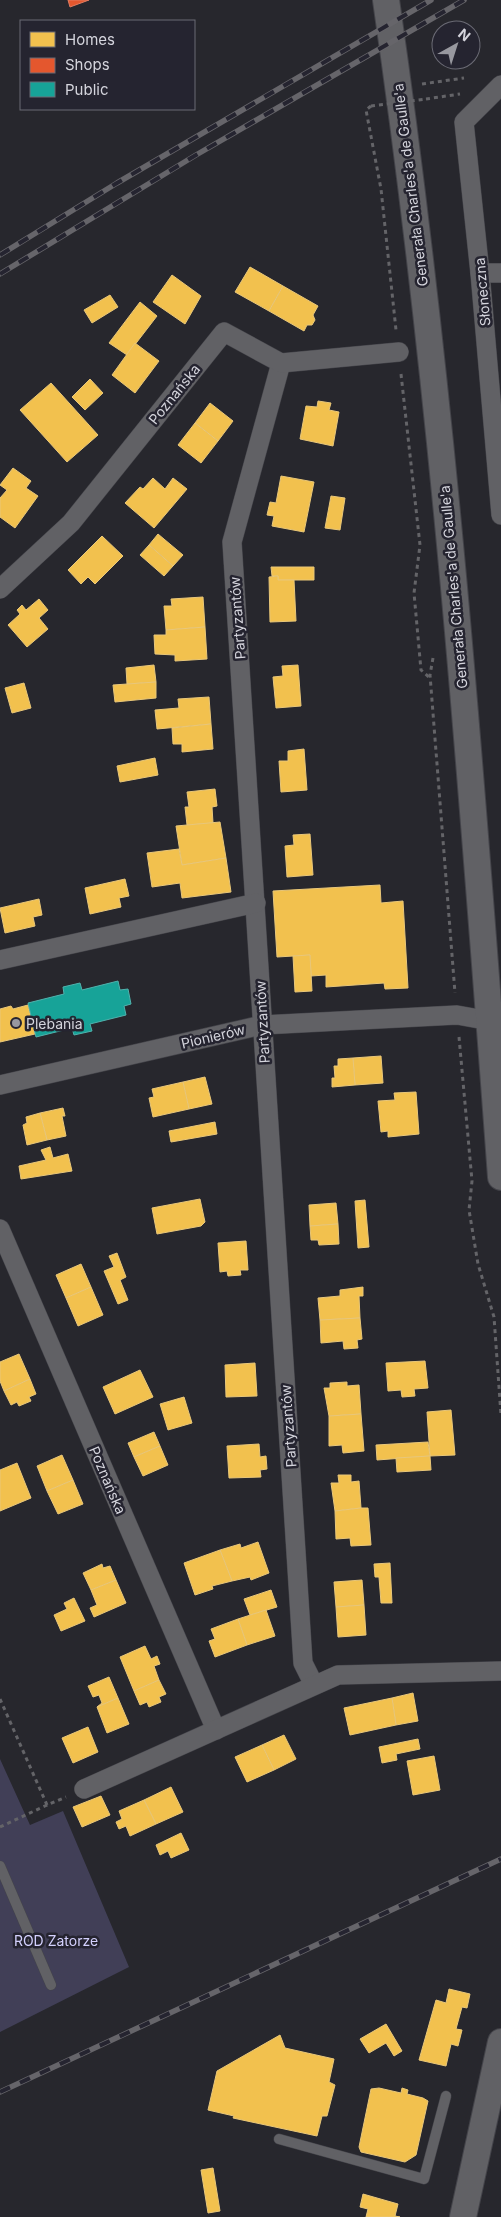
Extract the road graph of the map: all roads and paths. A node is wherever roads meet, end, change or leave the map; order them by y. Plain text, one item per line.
1 (386, 0) edge
2 (464, 78) dead end
3 (417, 84) dead end
4 (501, 85) edge
5 (466, 90) dead end
6 (480, 273) junction
7 (501, 273) edge
8 (399, 352) junction
9 (281, 363) junction
10 (501, 515) edge
11 (0, 589) edge
12 (431, 680) dead end
13 (256, 903) junction
14 (0, 960) edge
15 (495, 1022) edge
16 (262, 1025) junction
17 (0, 1085) edge
18 (501, 1177) edge
19 (0, 1229) edge
20 (501, 1671) edge
21 (314, 1685) junction
22 (0, 1699) edge
23 (216, 1730) junction
24 (84, 1789) joint
25 (47, 1805) junction
26 (0, 1828) edge
27 (0, 1866) edge
28 (51, 1986) dead end
29 (501, 2042) edge
30 (446, 2096) dead end
31 (279, 2139) dead end
32 (463, 2217) edge

1 - 15 main road, Generała Charles'a de Gaulle'a
2 - 3 path
4 - 6 street, Słoneczna
5 - 8 path, bridge
6 - 7 street
6 - 10 street, Słoneczna
8 - 9 street
8 - 12 path
9 - 11 street, Poznańska
9 - 13 street, Partyzantów
13 - 14 street
13 - 16 street, Partyzantów
15 - 16 street, Pionierów
15 - 18 main road, Generała Charles'a de Gaulle'a
16 - 17 street, Pionierów
16 - 21 street, Partyzantów
19 - 23 street, Poznańska
20 - 21 street
21 - 23 street
22 - 25 path
23 - 24 street
24 - 25 path
25 - 26 path
27 - 28 lane
29 - 32 main road
30 - 31 lane

